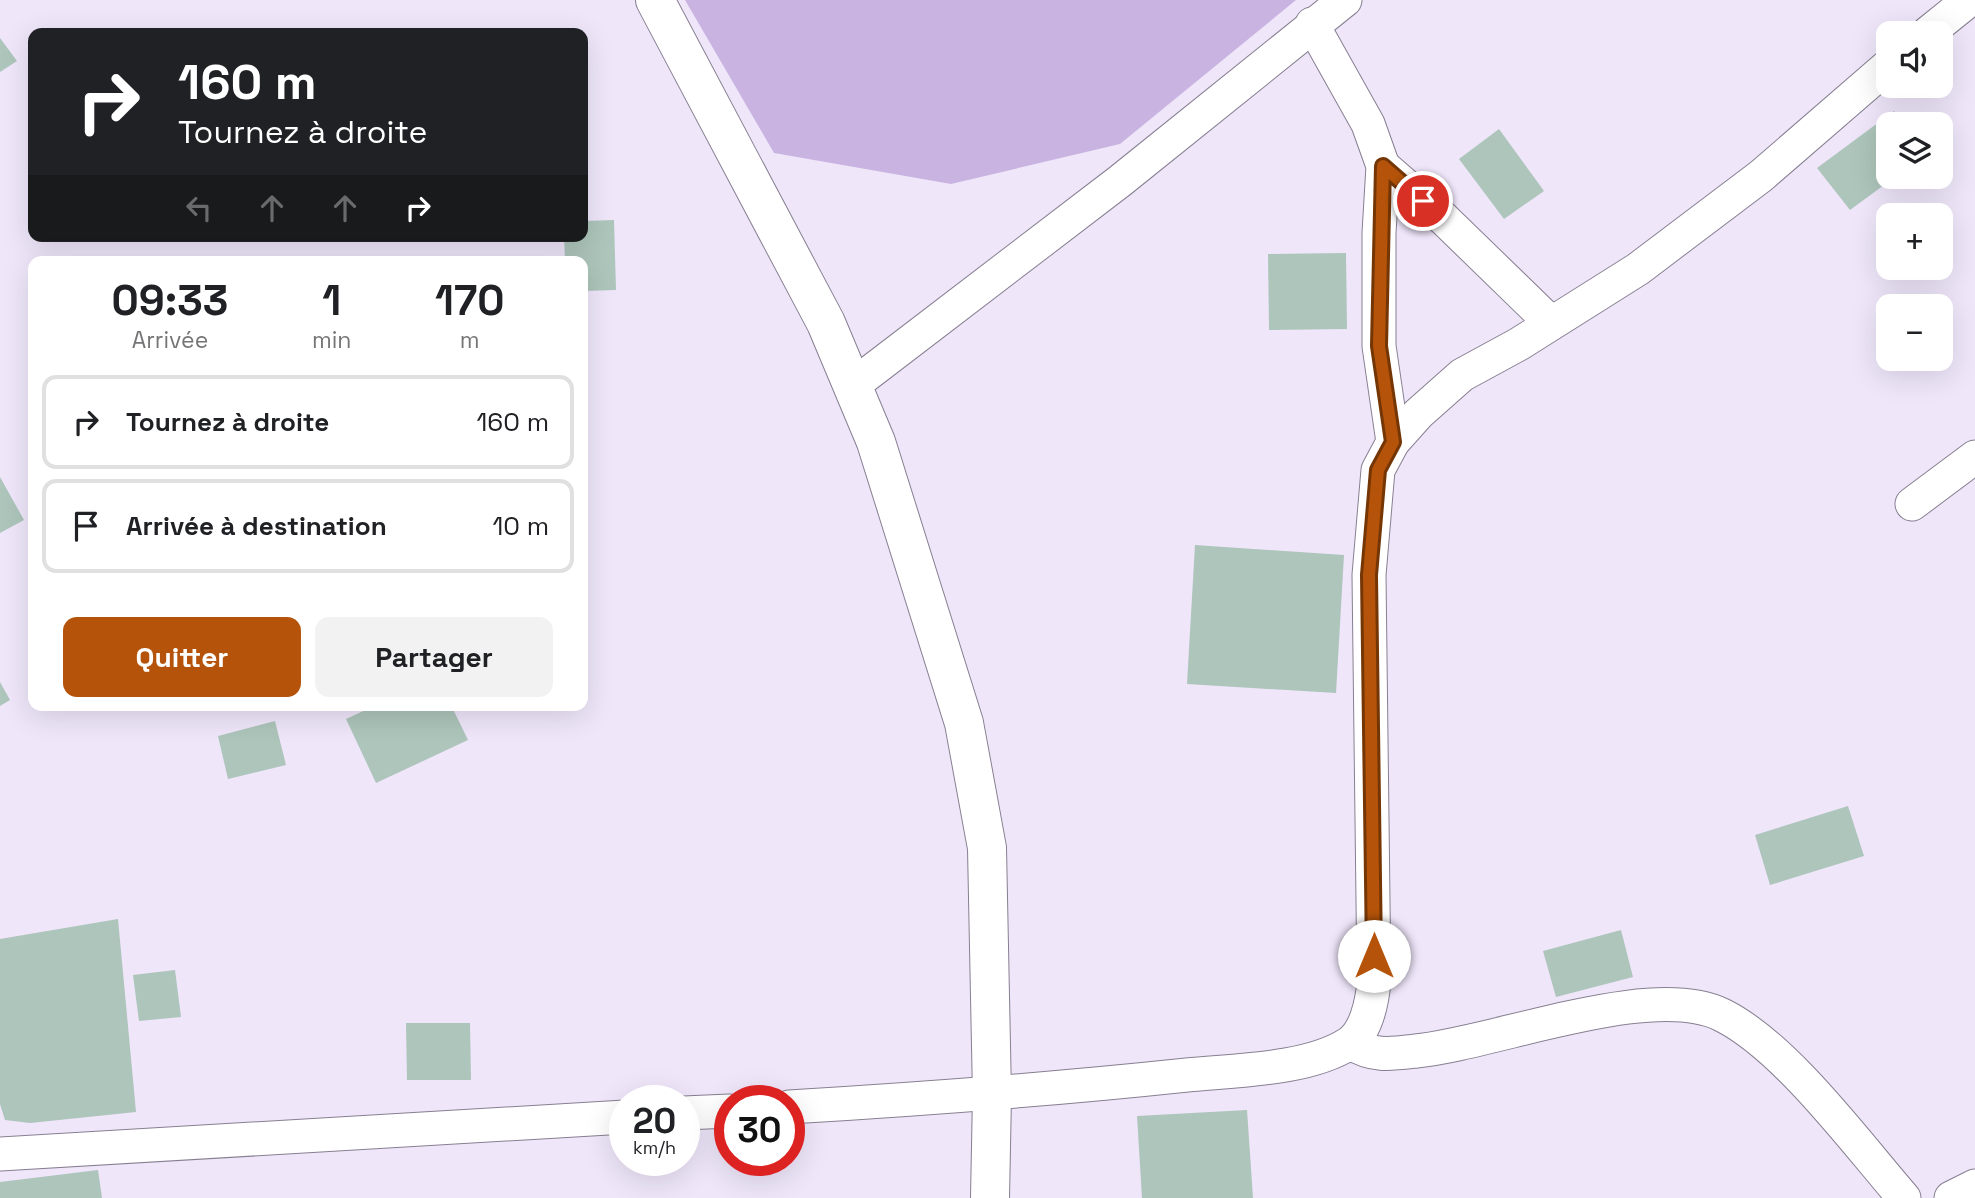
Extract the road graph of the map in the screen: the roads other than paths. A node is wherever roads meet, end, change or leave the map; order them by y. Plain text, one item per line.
1 (655, 0) edge
2 (1345, 0) edge
3 (1969, 0) edge
4 (1943, 21) edge
5 (1312, 24) junction
6 (1876, 76) edge
7 (1383, 166) junction
8 (1551, 324) junction
9 (852, 386) junction
10 (1393, 442) junction
11 (1975, 457) edge
12 (1912, 504) dead end
13 (1351, 1043) junction
14 (992, 1095) junction
15 (805, 1106) edge
16 (609, 1118) edge
17 (0, 1154) edge
18 (1975, 1186) edge
19 (990, 1198) edge
20 (1905, 1198) edge
21 (1951, 1198) edge

1 - 9 street
2 - 5 street
3 - 4 street
5 - 7 street
5 - 9 street
6 - 8 street
7 - 8 street
7 - 10 street
8 - 10 street
9 - 14 street
10 - 13 street
11 - 12 street
13 - 14 street
13 - 20 street
14 - 15 street
14 - 19 street
16 - 17 street
18 - 21 street

